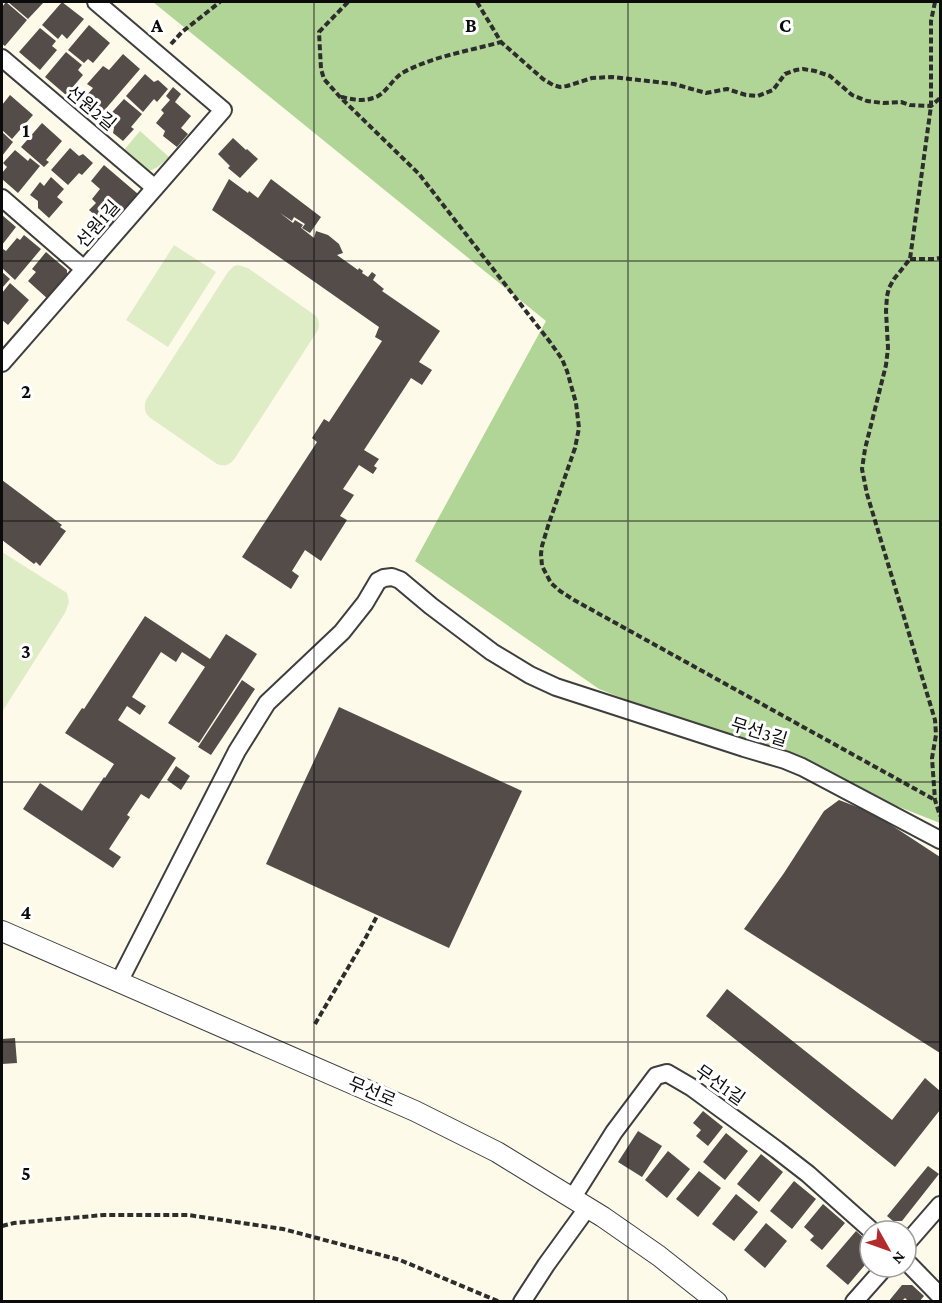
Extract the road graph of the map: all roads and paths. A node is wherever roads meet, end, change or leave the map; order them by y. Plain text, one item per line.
1 (96, 2) edge
2 (220, 2) edge
3 (348, 2) edge
4 (477, 2) edge
5 (935, 2) edge
6 (182, 32) dead end
7 (501, 42) junction
8 (2, 58) edge
9 (340, 97) junction
10 (940, 99) edge
11 (931, 106) junction
12 (155, 188) junction
13 (2, 198) edge
14 (940, 258) edge
15 (910, 259) junction
16 (84, 269) junction
17 (4, 354) edge
18 (935, 800) junction
19 (940, 816) edge
20 (940, 840) edge
21 (378, 916) dead end
22 (2, 931) edge
23 (32, 944) junction
24 (2, 947) edge
25 (119, 982) junction
26 (315, 1024) dead end
27 (580, 1202) junction
28 (940, 1205) edge
29 (859, 1219) edge
30 (2, 1226) edge
31 (918, 1230) edge
32 (918, 1273) edge
33 (874, 1279) edge
34 (940, 1296) edge
35 (500, 1302) edge
36 (522, 1302) edge
37 (717, 1302) edge
38 (854, 1302) edge

1 - 12 street, 선원1길
2 - 6 path
3 - 9 path
4 - 7 path
5 - 11 path
7 - 9 path
7 - 11 path
8 - 12 street, 선원2길
9 - 18 path
10 - 11 path
11 - 15 path
12 - 16 street, 선원1길
13 - 16 street
14 - 15 path
15 - 18 path
16 - 17 street, 선원1길
18 - 19 path
20 - 25 street, 무선3길
21 - 26 path
22 - 23 street, 무선로
23 - 24 street
23 - 25 street, 무선로
25 - 27 street, 무선로
27 - 29 street, 무선1길
27 - 36 street
27 - 37 street, 무선로
28 - 31 street
30 - 35 path
32 - 34 street
33 - 38 street

